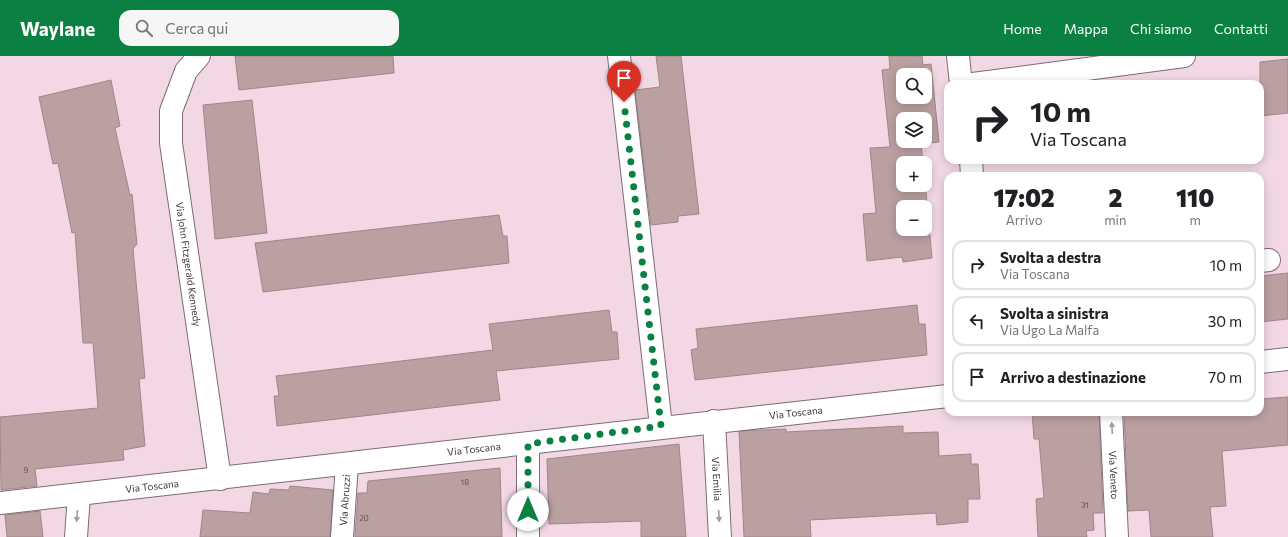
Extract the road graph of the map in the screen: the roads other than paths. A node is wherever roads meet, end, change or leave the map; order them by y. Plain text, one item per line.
1 (199, 56) edge
2 (619, 56) edge
3 (958, 56) edge
4 (1184, 56) edge
5 (961, 80) edge
6 (1003, 80) edge
7 (1288, 359) edge
8 (1264, 362) edge
9 (944, 396) edge
10 (1111, 416) edge
11 (714, 421) junction
12 (661, 426) junction
13 (528, 444) junction
14 (347, 464) junction
15 (220, 479) junction
16 (79, 494) junction
17 (0, 503) edge
18 (76, 537) edge
19 (342, 537) edge
20 (528, 537) edge
21 (720, 537) edge
22 (1118, 537) edge

1 - 15 street, Via John Fitzgerald Kennedy
2 - 12 street
3 - 5 street
4 - 6 street
7 - 8 street
9 - 11 street, Via Toscana
22 -> 10 street, Via Veneto
11 - 12 street, Via Toscana
11 -> 21 street, Via Emilia
12 - 13 street, Via Toscana
13 - 14 street, Via Toscana
13 - 20 street
14 - 15 street, Via Toscana
14 - 19 street, Via Abruzzi
15 - 16 street, Via Toscana
16 - 17 street, Via Toscana
16 -> 18 street

